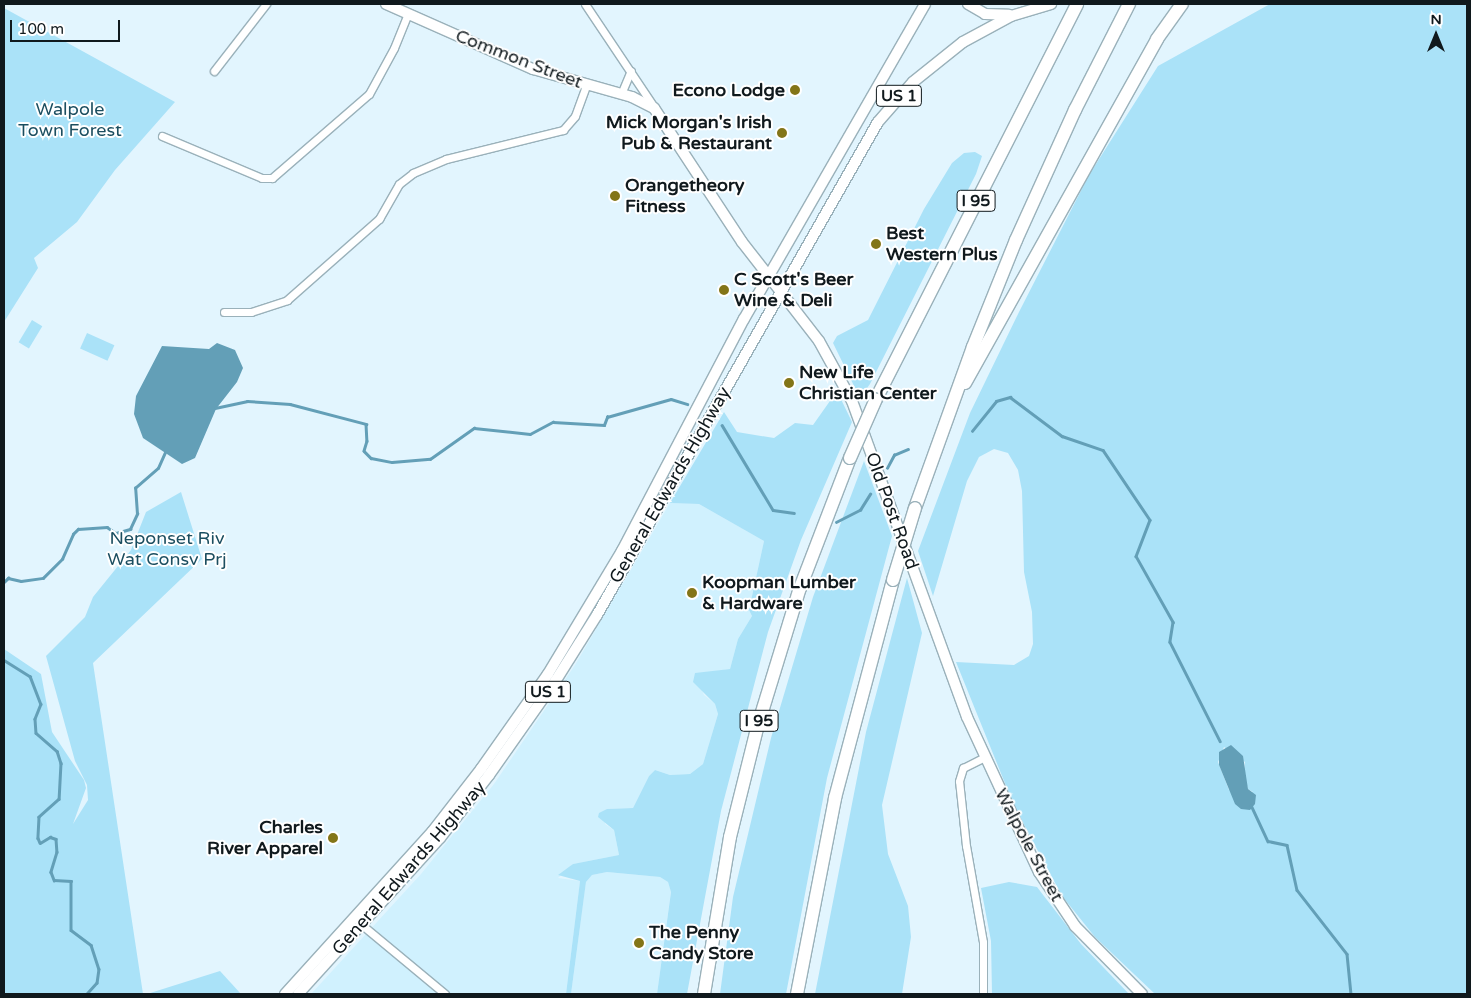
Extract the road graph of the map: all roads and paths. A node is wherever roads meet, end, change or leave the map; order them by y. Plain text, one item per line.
1 (266, 4) edge
2 (386, 4) edge
3 (584, 4) edge
4 (925, 4) edge
5 (968, 4) edge
6 (1050, 4) edge
7 (1077, 4) edge
8 (1129, 4) edge
9 (1182, 4) edge
10 (408, 14) junction
11 (1018, 14) junction
12 (214, 71) dead end
13 (631, 72) junction
14 (586, 86) junction
15 (621, 94) junction
16 (654, 108) junction
17 (162, 136) dead end
18 (768, 276) junction
19 (781, 292) junction
20 (224, 312) dead end
21 (949, 411) junction
22 (983, 758) junction
23 (362, 925) junction
24 (285, 994) edge
25 (298, 994) edge
26 (445, 994) edge
27 (704, 994) edge
28 (798, 994) edge
29 (983, 994) edge
30 (1142, 994) edge

1 - 12 street
2 - 10 main road, Common Street
3 - 13 street, Old Post Road
4 - 18 main road, General Edwards Highway / US 1
5 - 11 main road
6 - 11 main road, General Edwards Highway / US 1
7 - 27 highway, I 95, bridge
8 - 21 highway
9 - 21 highway
10 - 14 main road, Common Street
10 - 17 street
11 - 19 main road, General Edwards Highway / US 1
13 - 15 street
13 - 16 street, Old Post Road
14 - 15 main road, Common Street
14 - 20 street
15 - 16 main road, Common Street
16 - 18 main road, Old Post Road
18 - 19 main road, Old Post Road
18 - 24 main road, General Edwards Highway / US 1
19 - 22 main road, Old Post Road
19 - 23 main road, General Edwards Highway / US 1
21 - 28 highway, bridge
22 - 29 street
22 - 30 main road, Walpole Street
23 - 25 main road, General Edwards Highway / US 1
23 - 26 street

